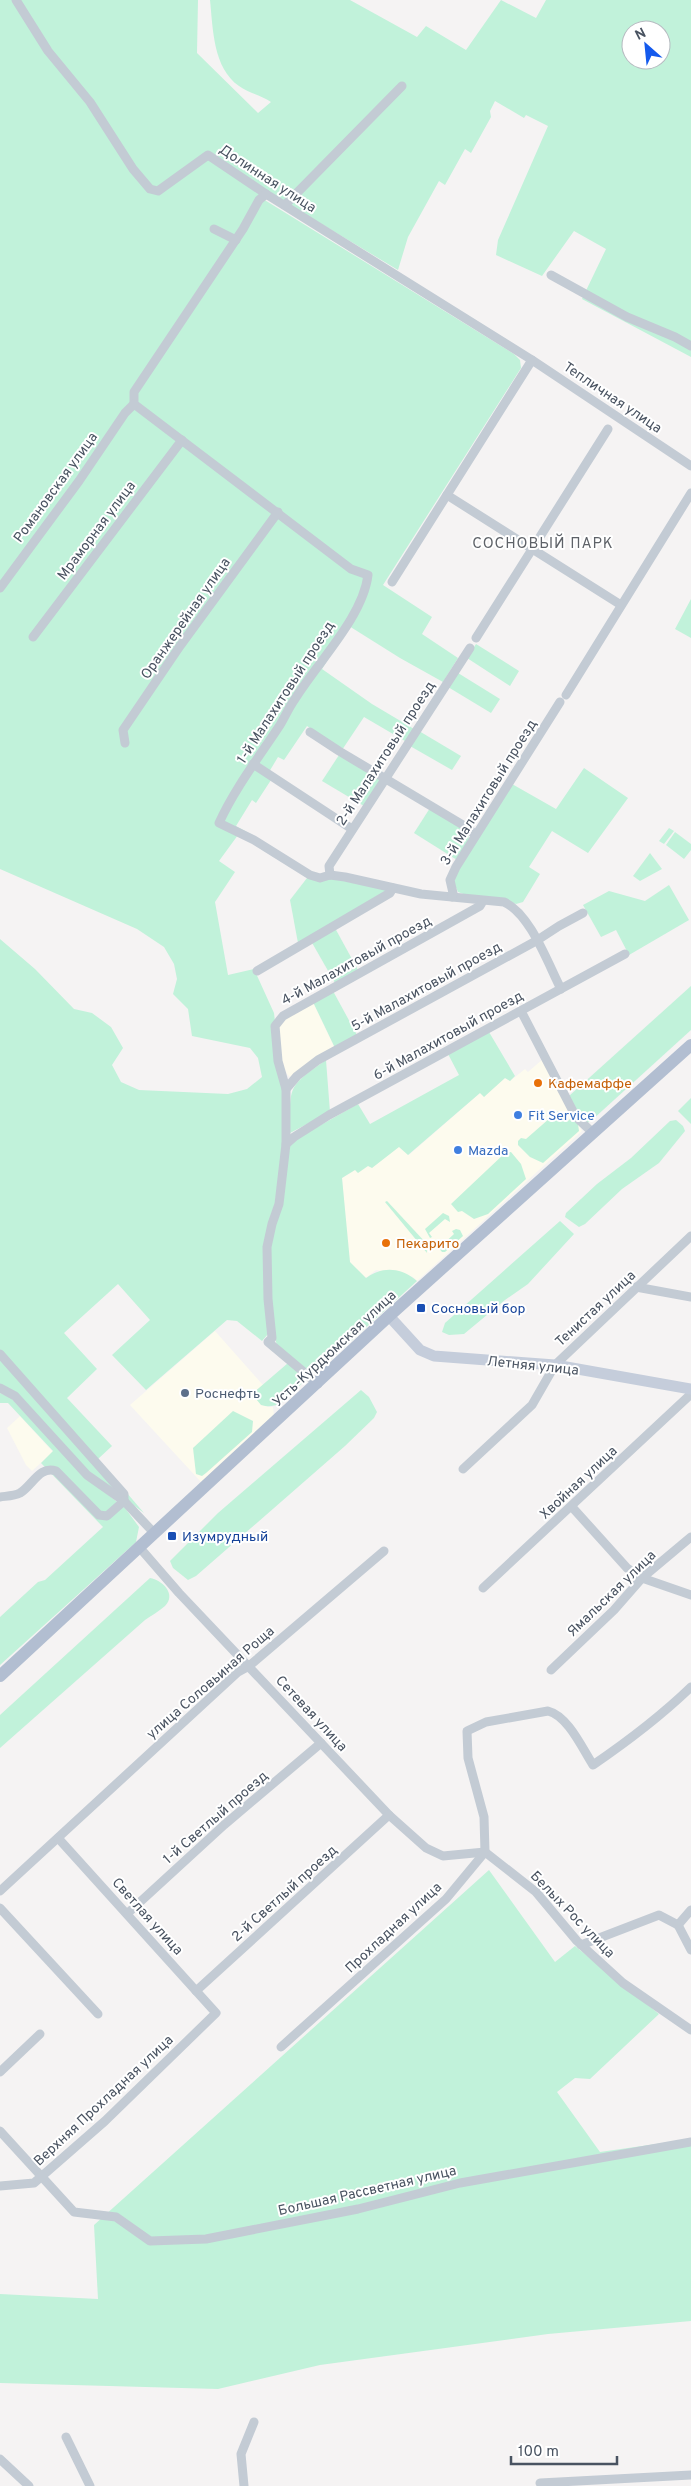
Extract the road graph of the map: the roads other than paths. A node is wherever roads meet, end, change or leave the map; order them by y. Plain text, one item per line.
1 (16, 0) edge
2 (402, 86) dead end
3 (266, 194) junction
4 (285, 205) junction
5 (214, 229) dead end
6 (236, 240) junction
7 (550, 275) dead end
8 (691, 346) edge
9 (520, 352) joint
10 (532, 360) junction
11 (134, 404) junction
12 (608, 429) dead end
13 (182, 440) junction
14 (691, 466) edge
15 (691, 493) edge
16 (447, 495) junction
17 (278, 512) junction
18 (532, 549) junction
19 (392, 582) dead end
20 (0, 588) edge
21 (621, 605) junction
22 (33, 637) dead end
23 (476, 638) dead end
24 (470, 648) dead end
25 (566, 695) dead end
26 (560, 702) dead end
27 (310, 732) dead end
28 (125, 743) dead end
29 (253, 764) junction
30 (386, 779) junction
31 (352, 829) junction
32 (475, 835) junction
33 (330, 875) junction
34 (393, 888) junction
35 (452, 898) junction
36 (482, 901) junction
37 (583, 913) dead end
38 (536, 941) junction
39 (625, 954) dead end
40 (257, 971) dead end
41 (561, 989) junction
42 (521, 1011) junction
43 (691, 1045) edge
44 (286, 1089) junction
45 (593, 1133) junction
46 (286, 1144) junction
47 (691, 1236) edge
48 (636, 1287) junction
49 (691, 1297) edge
50 (389, 1316) junction
51 (0, 1354) edge
52 (554, 1364) junction
53 (318, 1384) junction
54 (0, 1388) edge
55 (691, 1389) edge
56 (691, 1394) edge
57 (463, 1469) dead end
58 (0, 1497) edge
59 (124, 1502) junction
60 (572, 1506) junction
61 (156, 1534) junction
62 (691, 1537) edge
63 (140, 1548) junction
64 (384, 1551) dead end
65 (642, 1578) junction
66 (483, 1588) dead end
67 (691, 1595) edge
68 (249, 1666) junction
69 (551, 1670) dead end
70 (0, 1676) edge
71 (691, 1687) edge
72 (321, 1743) junction
73 (389, 1814) junction
74 (58, 1838) junction
75 (485, 1852) junction
76 (0, 1890) edge
77 (0, 1908) edge
78 (691, 1910) edge
79 (128, 1914) junction
80 (678, 1925) junction
81 (581, 1945) junction
82 (691, 1950) edge
83 (196, 1991) junction
84 (216, 2013) joint
85 (98, 2014) dead end
86 (691, 2030) edge
87 (40, 2034) dead end
88 (281, 2047) dead end
89 (0, 2072) edge
90 (0, 2131) edge
91 (691, 2142) edge
92 (42, 2176) junction
93 (0, 2186) edge
94 (254, 2422) dead end
95 (66, 2437) dead end
96 (0, 2459) edge
97 (691, 2475) edge
98 (540, 2484) dead end
99 (29, 2486) edge
100 (90, 2486) edge
101 (244, 2486) edge

1 - 3 street, Долинная улица
2 - 4 street
3 - 4 street, Долинная улица
3 - 6 street
4 - 9 street, Долинная улица
5 - 6 street
6 - 11 street
7 - 8 street
9 - 10 street, Тепличная улица
10 - 14 street, Тепличная улица
10 - 16 street
11 - 13 street
11 - 20 street, Романовская улица
12 - 18 street
13 - 17 street
13 - 22 street, Мраморная улица
15 - 21 street
16 - 18 street
16 - 19 street
17 - 28 street, Оранжерейная улица
17 - 29 street, 1-й Малахитовый проезд
18 - 21 street
18 - 23 street
21 - 25 street
24 - 30 street, 2-й Малахитовый проезд
26 - 32 street, 3-й Малахитовый проезд
27 - 30 street
29 - 31 street
29 - 33 street, 1-й Малахитовый проезд
30 - 31 street, 2-й Малахитовый проезд
30 - 32 street
31 - 33 street, 2-й Малахитовый проезд
32 - 35 street, 3-й Малахитовый проезд
33 - 34 street
34 - 35 street
34 - 40 street
35 - 36 street
36 - 38 street
36 - 44 street, 4-й Малахитовый проезд
37 - 38 street, 5-й Малахитовый проезд
38 - 41 street
38 - 44 street, 5-й Малахитовый проезд
39 - 41 street, 6-й Малахитовый проезд
41 - 42 street, 6-й Малахитовый проезд
42 - 45 street
42 - 46 street, 6-й Малахитовый проезд
43 - 45 main road, Усть-Курдюмская улица
44 - 46 street, 4-й Малахитовый проезд
45 - 50 main road, Усть-Курдюмская улица
46 - 53 street, 4-й Малахитовый проезд
47 - 48 street, Тенистая улица
48 - 49 street
48 - 52 street, Тенистая улица
50 - 52 street, Летняя улица
50 - 53 main road, Усть-Курдюмская улица
51 - 59 street
52 - 55 street, Летняя улица
52 - 57 street, Тенистая улица
53 - 61 main road, Усть-Курдюмская улица
54 - 59 street
56 - 60 street, Хвойная улица
58 - 59 street
59 - 61 street
60 - 65 street
60 - 66 street, Хвойная улица
61 - 63 main road, Усть-Курдюмская улица
62 - 65 street, Ямальская улица
63 - 68 street, Сетевая улица
63 - 70 main road, Усть-Курдюмская улица
64 - 68 street, улица Соловьиная Роща
65 - 67 street
65 - 69 street, Ямальская улица
68 - 72 street, Сетевая улица
68 - 74 street, улица Соловьиная Роща
71 - 75 street
72 - 73 street, Сетевая улица
72 - 79 street, 1-й Светлый проезд
73 - 75 street, Сетевая улица
73 - 83 street, 2-й Светлый проезд
74 - 76 street, улица Соловьиная Роща
74 - 79 street, Светлая улица
75 - 81 street, Белых Рос улица
75 - 88 street, Прохладная улица
77 - 85 street
78 - 80 street
79 - 83 street, Светлая улица
80 - 81 street
80 - 82 street
81 - 86 street, Белых Рос улица
83 - 84 street, Светлая улица
84 - 92 street, Верхняя Прохладная улица
87 - 89 street
90 - 92 street, Большая Рассветная улица
91 - 92 street, Большая Рассветная улица
92 - 93 street, Верхняя Прохладная улица
94 - 101 street
95 - 100 street
96 - 99 street
97 - 98 street

